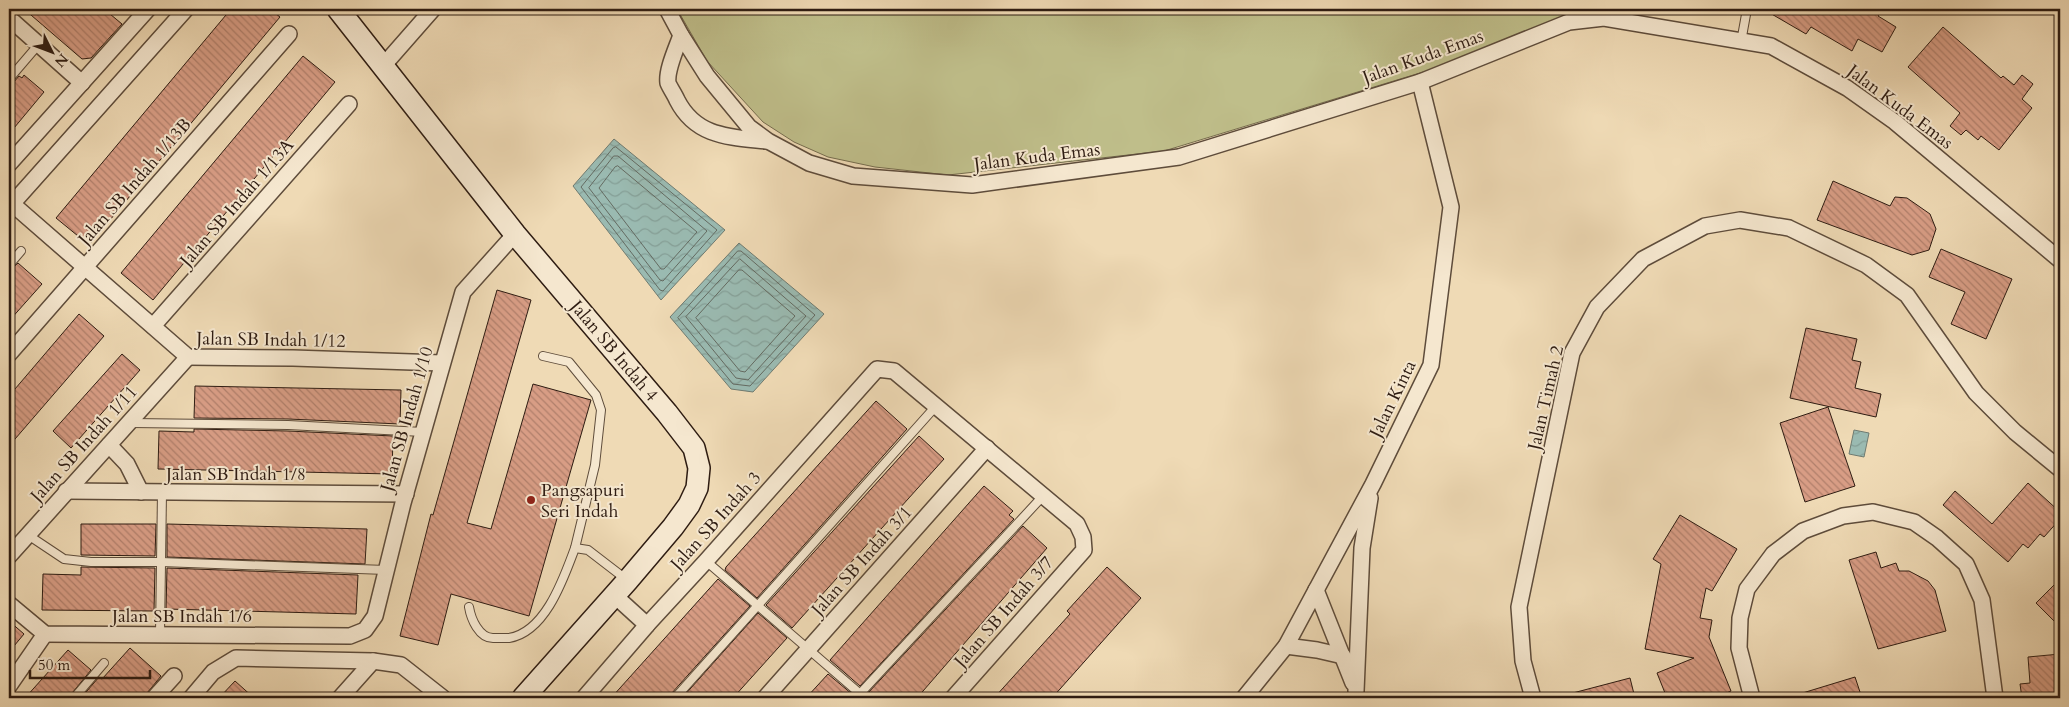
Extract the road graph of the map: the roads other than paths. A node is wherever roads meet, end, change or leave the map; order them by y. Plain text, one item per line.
1 (186, 9) edge
2 (338, 9) edge
3 (433, 9) edge
4 (667, 9) edge
5 (1747, 9) edge
6 (144, 10) edge
7 (9, 18) edge
8 (289, 34) dead end
9 (681, 35) junction
10 (1741, 42) junction
11 (39, 44) junction
12 (383, 66) junction
13 (9, 79) edge
14 (1420, 82) junction
15 (82, 83) junction
16 (349, 104) dead end
17 (768, 141) junction
18 (9, 164) edge
19 (11, 202) edge
20 (515, 234) junction
21 (21, 251) dead end
22 (2060, 260) edge
23 (9, 265) edge
24 (86, 267) junction
25 (153, 326) junction
26 (9, 354) edge
27 (543, 356) dead end
28 (188, 357) junction
29 (442, 363) junction
30 (936, 406) junction
31 (129, 423) junction
32 (423, 432) junction
33 (109, 445) junction
34 (987, 448) junction
35 (2060, 470) edge
36 (1373, 484) junction
37 (66, 491) junction
38 (140, 492) junction
39 (162, 492) junction
40 (406, 494) junction
41 (1043, 496) junction
42 (28, 535) junction
43 (575, 548) junction
44 (9, 556) edge
45 (161, 562) junction
46 (706, 562) junction
47 (386, 570) junction
48 (621, 588) junction
49 (1316, 590) junction
50 (9, 604) edge
51 (758, 605) junction
52 (469, 607) dead end
53 (647, 625) junction
54 (365, 630) joint
55 (45, 634) junction
56 (160, 634) junction
57 (1286, 646) junction
58 (808, 649) junction
59 (1342, 656) junction
60 (372, 661) junction
61 (104, 663) dead end
62 (174, 676) dead end
63 (9, 686) edge
64 (1357, 694) edge
65 (860, 697) edge
66 (74, 698) edge
67 (154, 698) edge
68 (191, 698) edge
69 (340, 698) edge
70 (443, 698) edge
71 (523, 698) edge
72 (584, 698) edge
73 (675, 698) edge
74 (765, 698) edge
75 (953, 698) edge
76 (1244, 698) edge
77 (1533, 698) edge
78 (1752, 698) edge
79 (1995, 698) edge

1 - 19 street
2 - 12 street, Jalan SB Indah 4
3 - 12 street
4 - 9 street, Jalan Kuda Emas
5 - 10 lane
6 - 15 street
7 - 11 street
8 - 24 street, Jalan SB Indah 1/13B
9 - 17 street, Jalan Kuda Emas
9 - 17 street, Jalan Kuda Emas
10 - 14 street, Jalan Kuda Emas
10 - 22 street, Jalan Kuda Emas
11 - 13 lane
11 - 15 street
12 - 20 street, Jalan SB Indah 4
14 - 17 street, Jalan Kuda Emas
14 - 36 street, Jalan Kinta
15 - 18 street
16 - 25 street, Jalan SB Indah 1/13A
19 - 24 street, Jalan SB Indah 1/12
20 - 29 street, Jalan SB Indah 1/10
20 - 48 street, Jalan SB Indah 4
21 - 23 lane
24 - 25 street, Jalan SB Indah 1/12
24 - 26 street, Jalan SB Indah 1/13B
25 - 28 street, Jalan SB Indah 1/12
27 - 43 lane
28 - 29 street, Jalan SB Indah 1/12
28 - 31 street, Jalan SB Indah 1/11
29 - 32 street, Jalan SB Indah 1/10
30 - 34 street
30 - 46 street, Jalan SB Indah 3
30 - 51 lane
31 - 32 lane
31 - 33 street, Jalan SB Indah 1/11
32 - 40 street, Jalan SB Indah 1/10
33 - 37 street, Jalan SB Indah 1/11
33 - 38 street
34 - 41 street
34 - 58 street, Jalan SB Indah 3/1
35 - 77 street, Jalan Timah 2
36 - 49 street, Jalan Kinta
36 - 64 street
37 - 38 street, Jalan SB Indah 1/8
37 - 42 street, Jalan SB Indah 1/11
38 - 39 street, Jalan SB Indah 1/8
39 - 40 street, Jalan SB Indah 1/8
39 - 45 lane
40 - 47 street, Jalan SB Indah 1/10
41 - 65 lane
41 - 75 street, Jalan SB Indah 3/7
42 - 44 street, Jalan SB Indah 1/11
42 - 45 lane
43 - 48 lane
43 - 52 lane
45 - 47 lane
45 - 56 lane
46 - 51 lane
46 - 53 street, Jalan SB Indah 3
47 - 54 street, Jalan SB Indah 1/10
48 - 53 street
48 - 71 street, Jalan SB Indah 4
49 - 57 street, Jalan Kinta
49 - 59 street
50 - 55 street
51 - 58 lane
51 - 73 lane
53 - 72 street, Jalan SB Indah 3
54 - 56 street, Jalan SB Indah 1/6
55 - 56 street, Jalan SB Indah 1/6
55 - 63 street
57 - 59 street
57 - 76 street, Jalan Kinta
58 - 65 lane
58 - 74 street, Jalan SB Indah 3/1
59 - 64 street
60 - 68 street
60 - 69 street
60 - 70 street
61 - 66 lane
62 - 67 street
78 - 79 street

